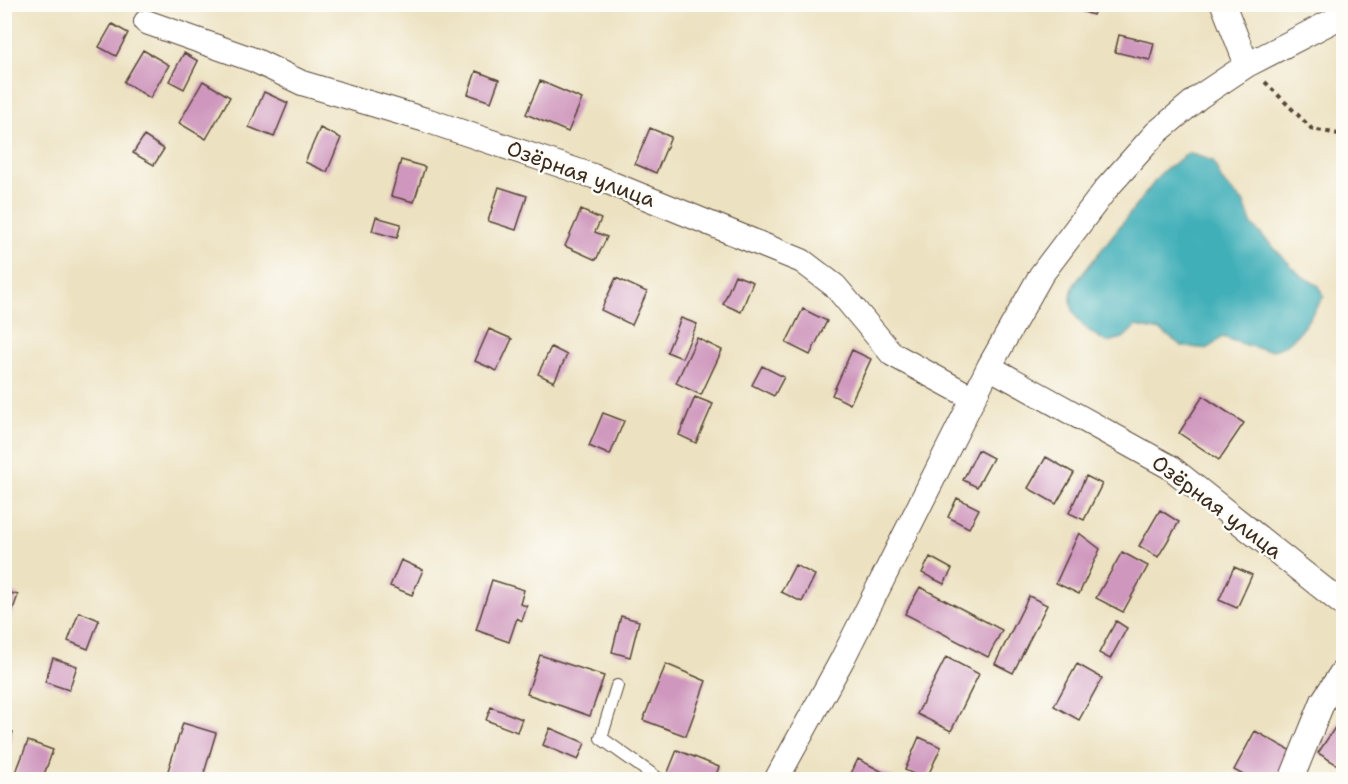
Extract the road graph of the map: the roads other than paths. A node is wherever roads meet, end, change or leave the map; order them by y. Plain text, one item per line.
1 (1223, 4) edge
2 (1344, 15) edge
3 (146, 22) dead end
4 (1247, 64) junction
5 (989, 367) junction
6 (973, 398) junction
7 (1344, 605) edge
8 (1344, 669) edge
9 (617, 686) dead end
10 (660, 780) edge
11 (776, 780) edge
12 (1291, 780) edge

1 - 4 street
2 - 4 street
3 - 6 street, Озёрная улица
4 - 5 street
5 - 6 street
5 - 7 street, Озёрная улица
6 - 11 street
8 - 12 street
9 - 10 lane

